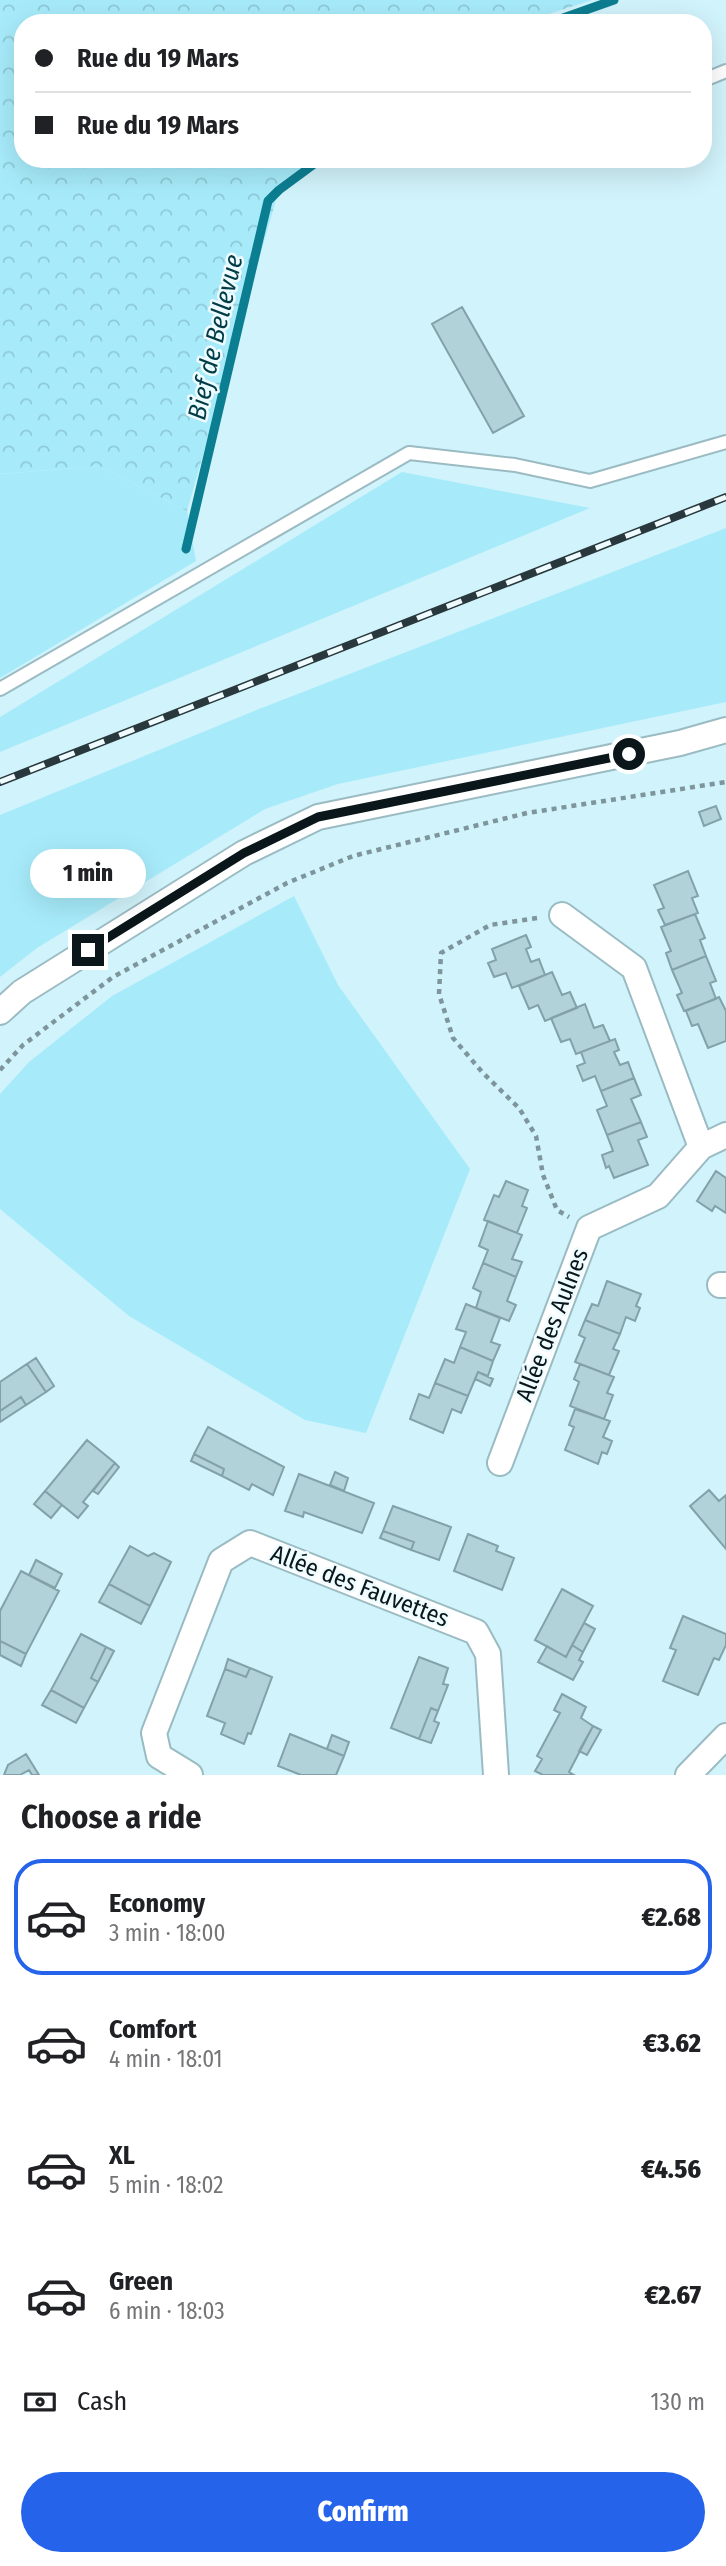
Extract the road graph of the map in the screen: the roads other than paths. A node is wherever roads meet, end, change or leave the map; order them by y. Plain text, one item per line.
1 (726, 442) edge
2 (0, 688) edge
3 (726, 730) edge
4 (562, 915) road end
5 (0, 1012) edge
6 (726, 1135) edge
7 (701, 1147) junction
8 (500, 1463) dead end
9 (726, 1736) edge
10 (190, 1775) edge
11 (496, 1775) edge
12 (688, 1775) edge

1 - 2 lane
3 - 5 street
4 - 7 street
6 - 7 street, Allée des Aulnes
7 - 8 street, Allée des Aulnes
9 - 12 street
10 - 11 street, Allée des Fauvettes

